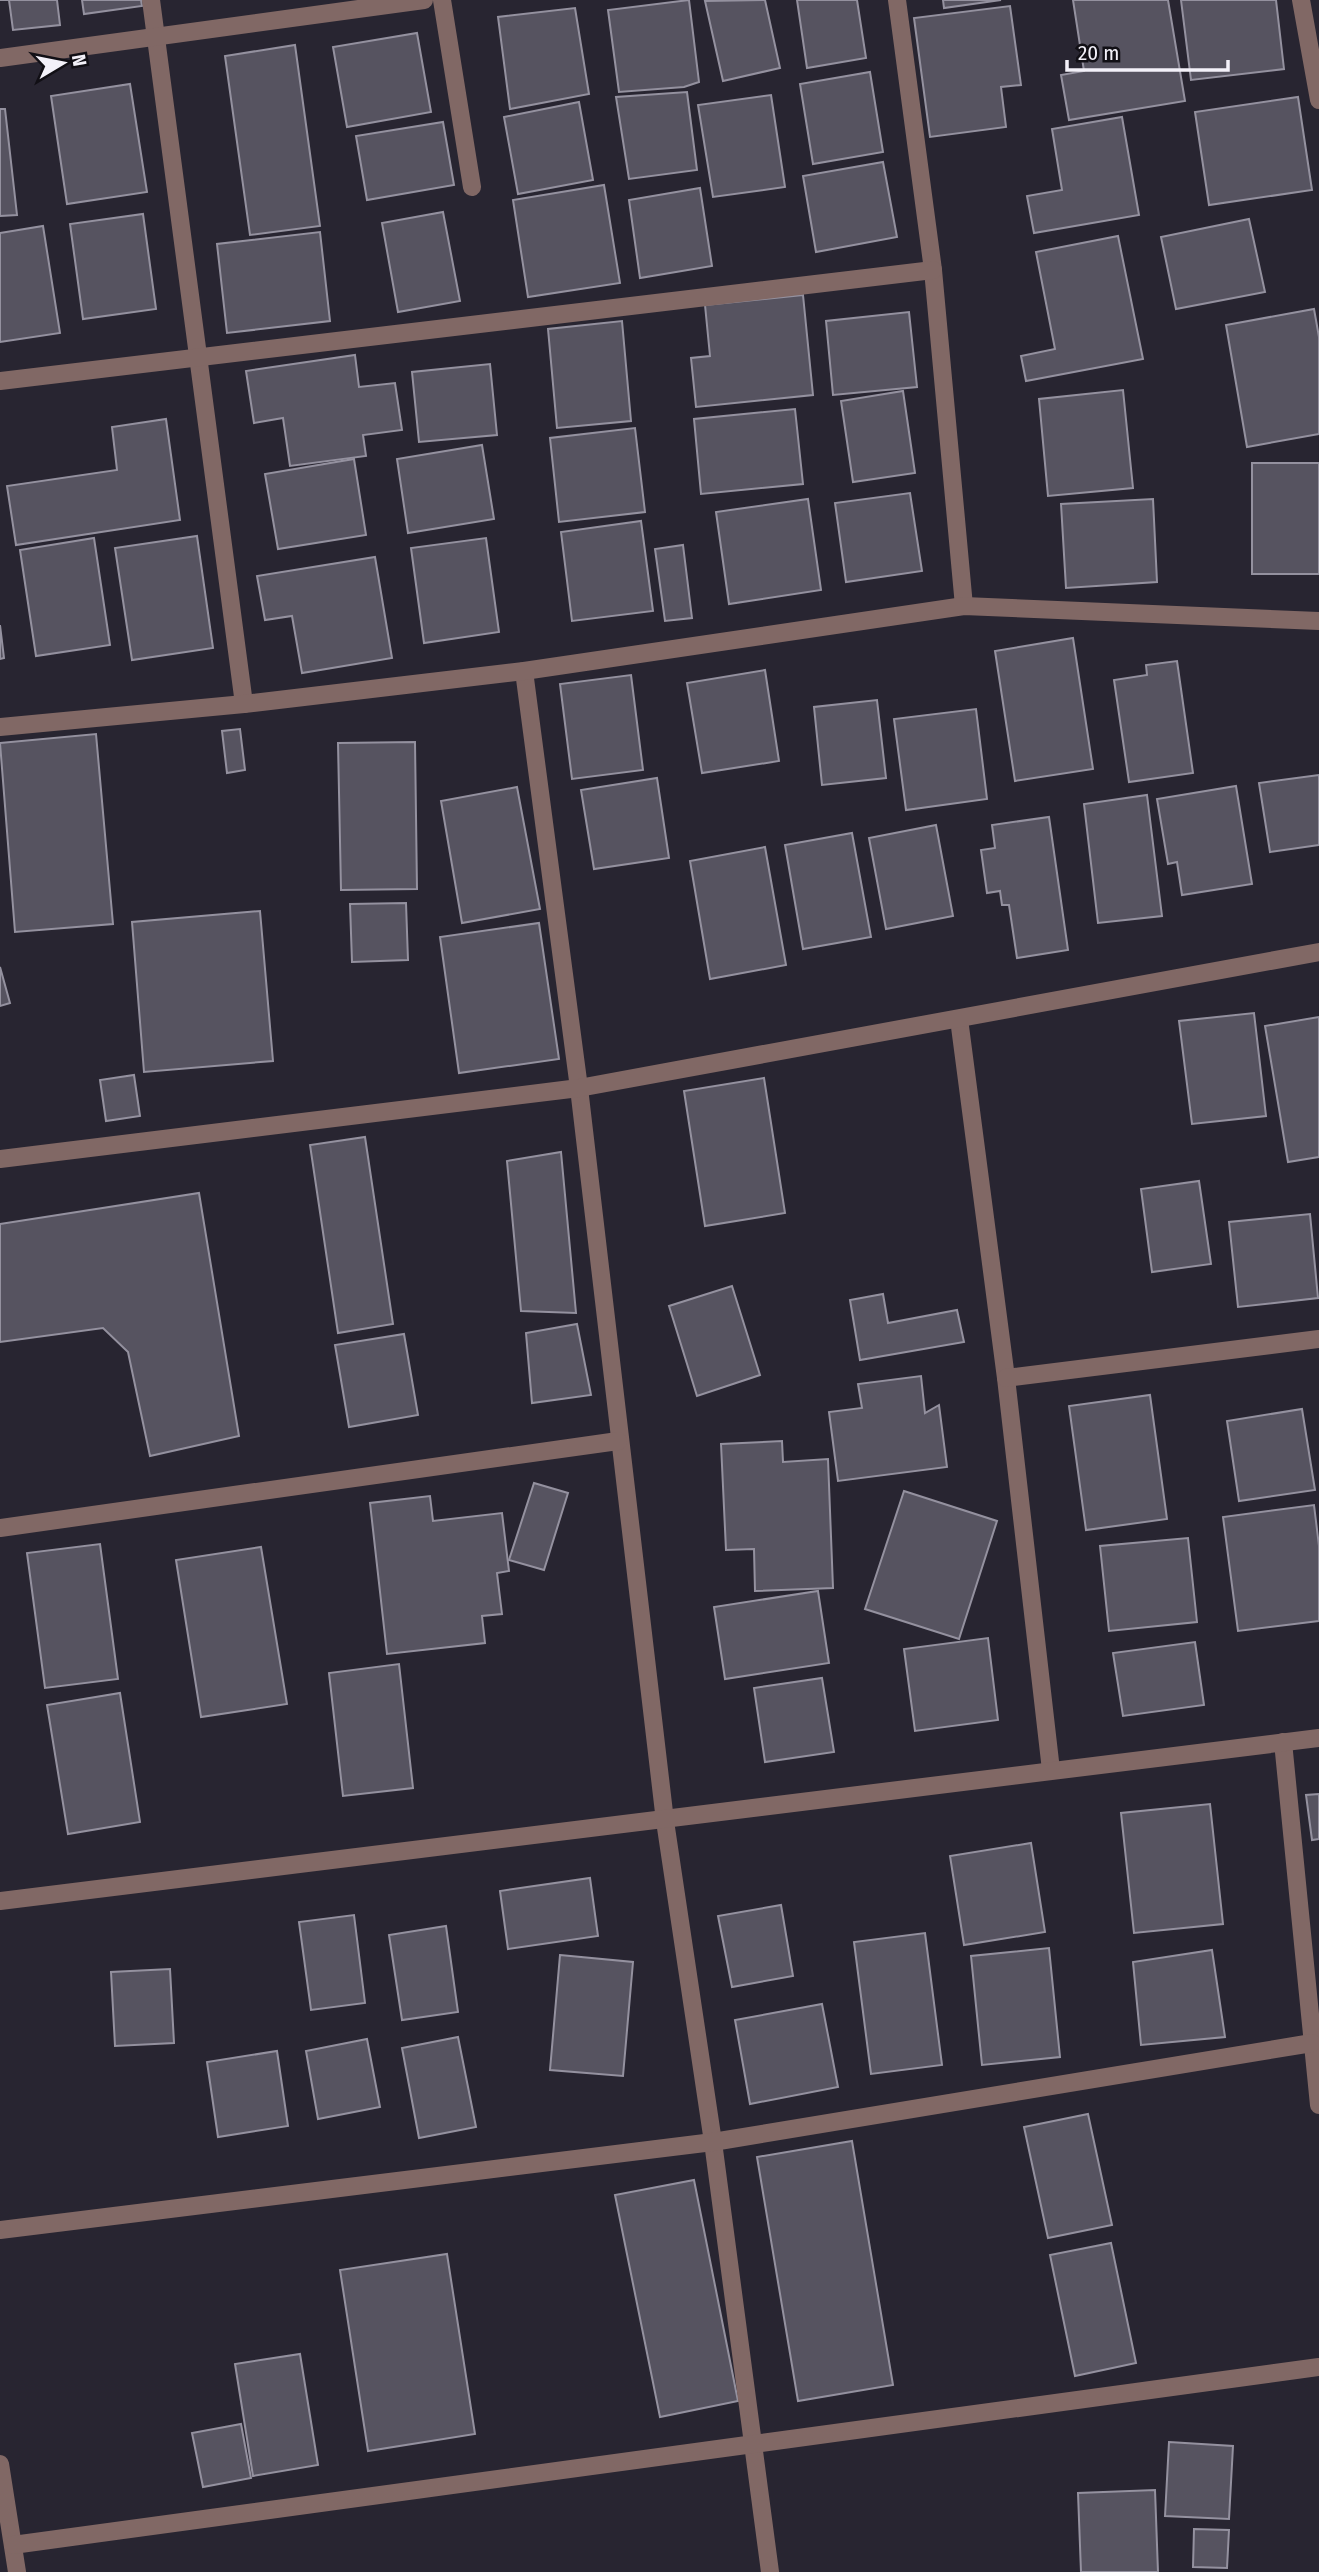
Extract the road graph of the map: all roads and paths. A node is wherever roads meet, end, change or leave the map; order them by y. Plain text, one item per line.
1 (151, 0) edge
2 (424, 0) edge
3 (442, 0) edge
4 (897, 0) edge
5 (1301, 0) edge
6 (156, 38) junction
7 (0, 58) edge
8 (1319, 100) edge
9 (471, 187) dead end
10 (933, 270) junction
11 (198, 356) junction
12 (0, 381) edge
13 (964, 606) junction
14 (1319, 621) edge
15 (524, 671) junction
16 (244, 704) junction
17 (0, 727) edge
18 (1319, 952) edge
19 (959, 1018) junction
20 (579, 1088) junction
21 (0, 1159) edge
22 (1319, 1339) edge
23 (1006, 1378) junction
24 (618, 1441) junction
25 (0, 1528) edge
26 (1319, 1738) edge
27 (1283, 1742) junction
28 (1051, 1770) junction
29 (665, 1821) junction
30 (0, 1901) edge
31 (1312, 2043) junction
32 (1319, 2105) edge
33 (713, 2142) junction
34 (0, 2230) edge
35 (1319, 2367) edge
36 (754, 2445) junction
37 (0, 2465) edge
38 (13, 2545) junction
39 (17, 2572) edge
40 (771, 2572) edge

1 - 6 street
2 - 6 street
3 - 9 street
4 - 10 street
5 - 8 street
6 - 7 street
6 - 11 street
10 - 11 street
10 - 13 street
11 - 12 street
11 - 16 street
13 - 14 street
13 - 15 street
15 - 16 street
15 - 20 street
16 - 17 street
18 - 19 street
19 - 20 street
19 - 23 street
20 - 21 street
20 - 24 street
22 - 23 street
23 - 28 street
24 - 25 street
24 - 29 street
26 - 27 street
27 - 28 street
27 - 31 street
28 - 29 street
29 - 30 street
29 - 33 street
31 - 32 street
31 - 33 street
33 - 34 street
33 - 36 street
35 - 36 street
36 - 38 street
36 - 40 street
37 - 38 street
38 - 39 street

